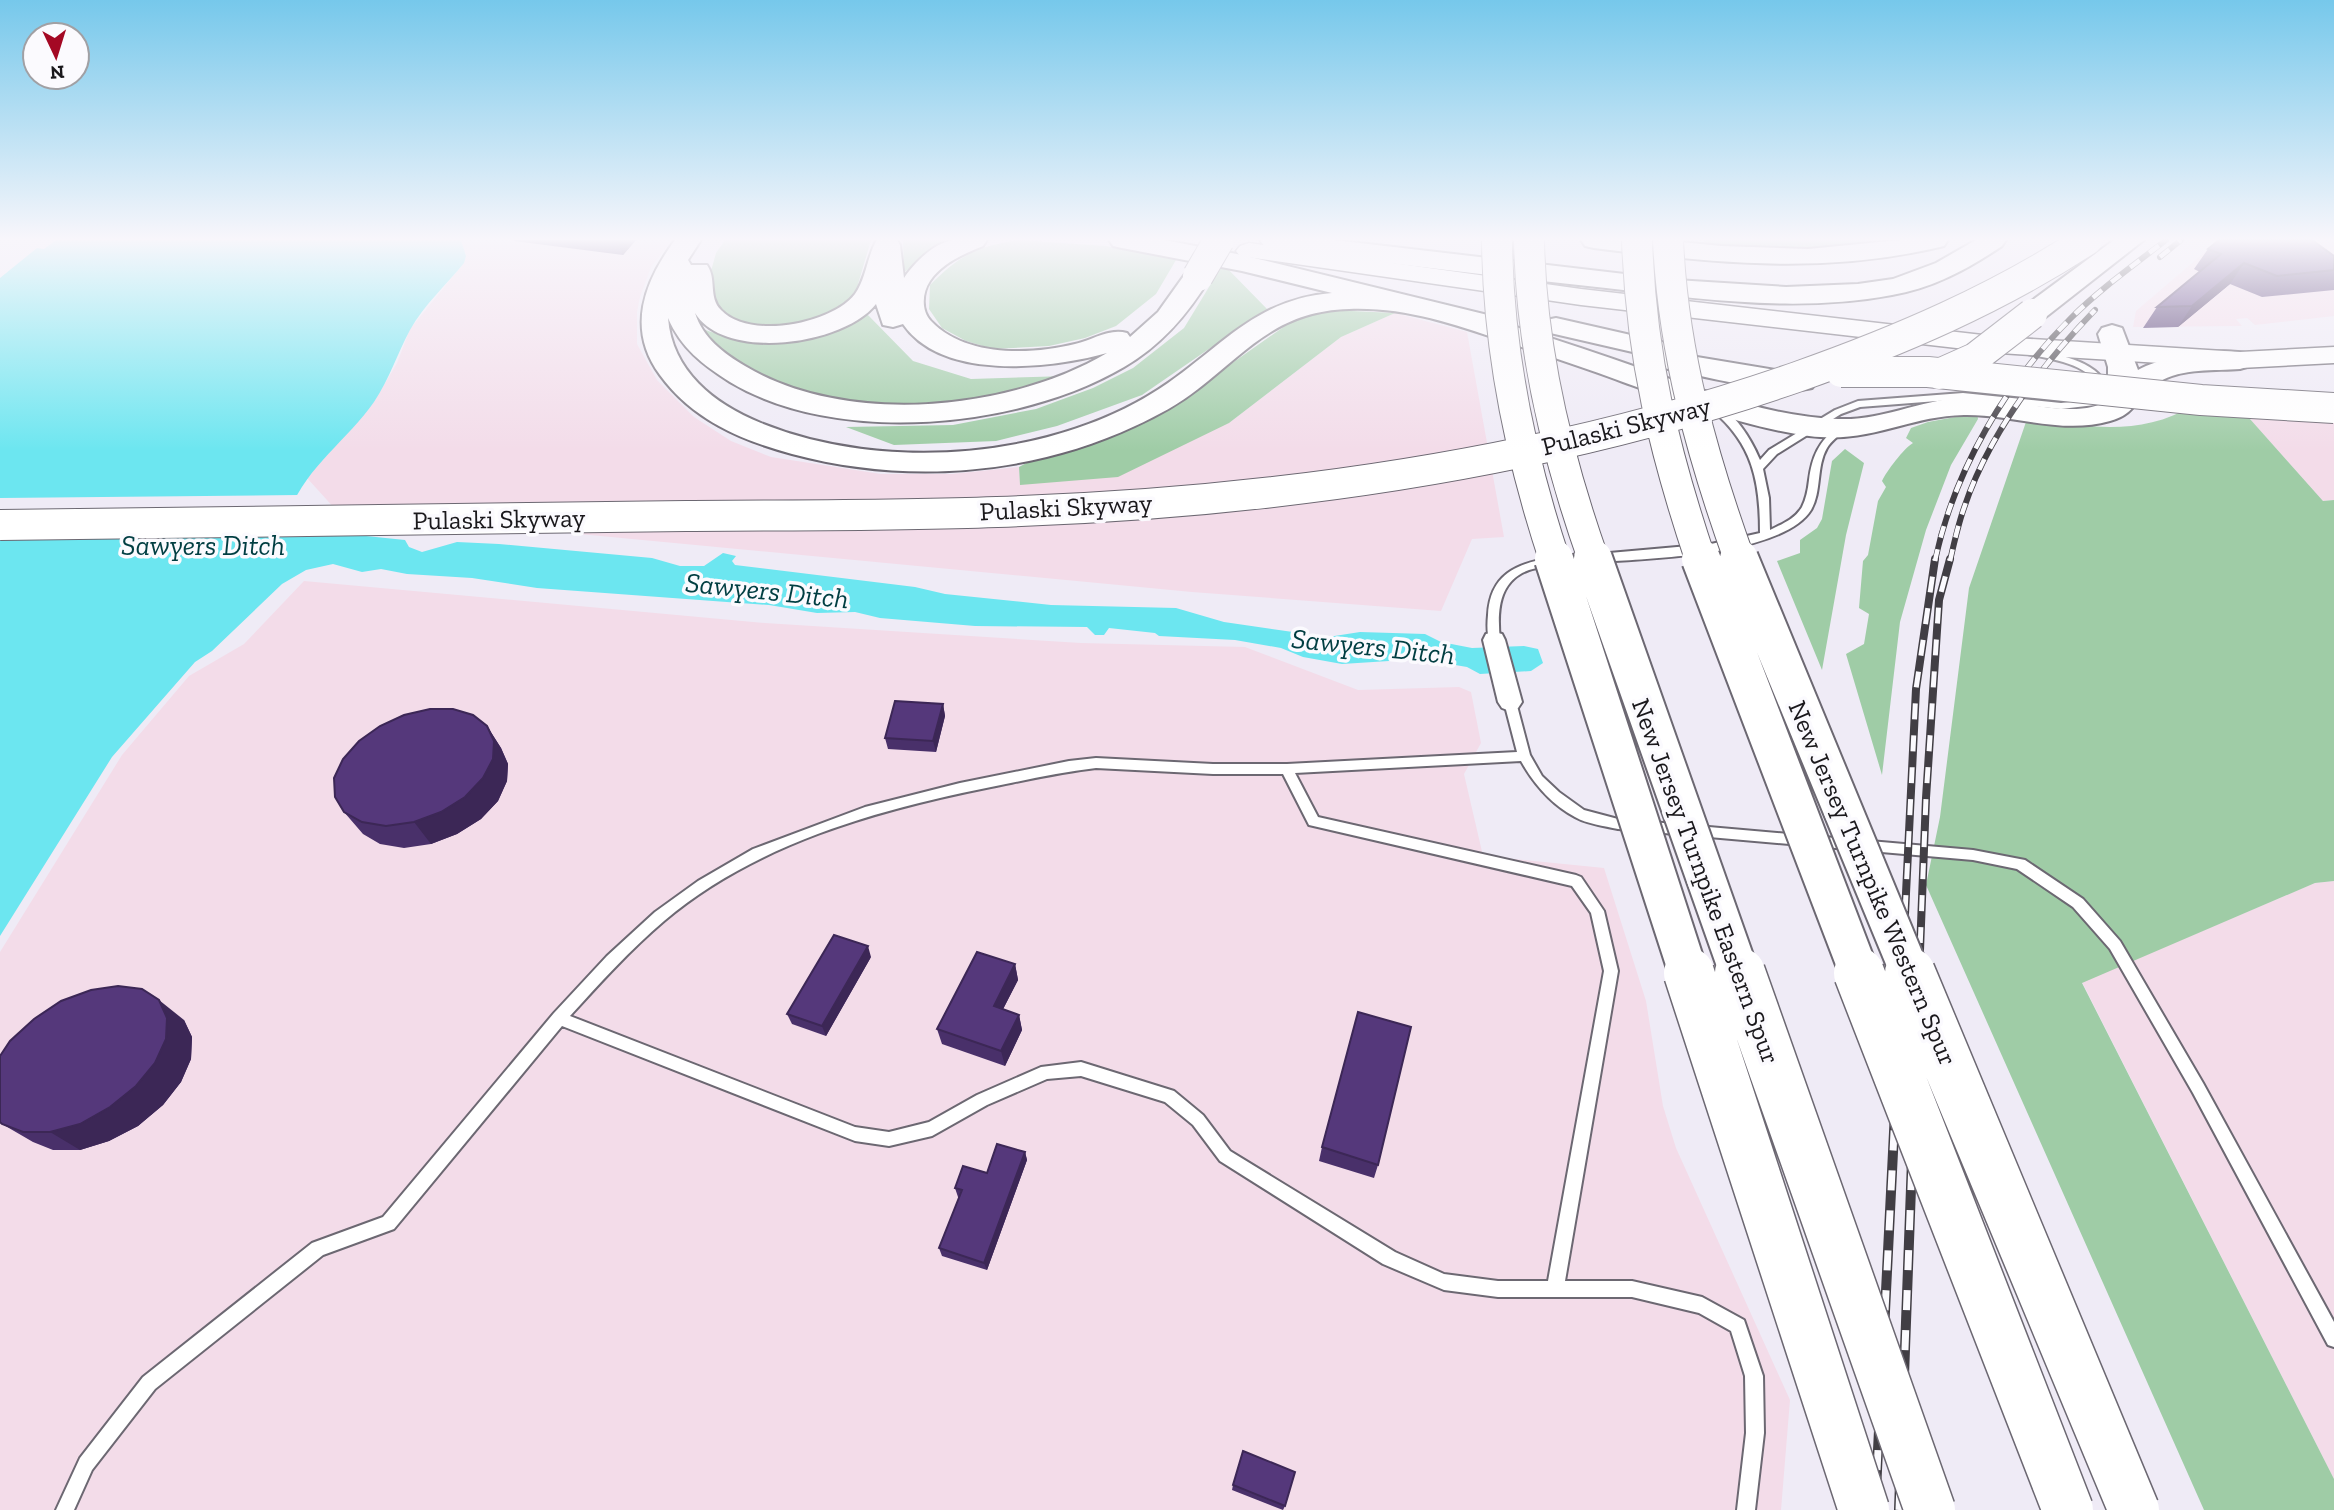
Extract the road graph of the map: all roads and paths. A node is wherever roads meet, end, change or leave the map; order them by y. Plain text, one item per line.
1 (656, 310) edge
2 (681, 310) edge
3 (705, 310) edge
4 (853, 310) edge
5 (890, 310) edge
6 (912, 310) edge
7 (1158, 310) edge
8 (1175, 310) edge
9 (1293, 310) edge
10 (1429, 310) edge
11 (1497, 310) edge
12 (1500, 310) edge
13 (1532, 310) edge
14 (1640, 310) edge
15 (1675, 310) edge
16 (1702, 310) edge
17 (1855, 310) edge
18 (1919, 310) edge
19 (1964, 310) edge
20 (2037, 310) edge
21 (1464, 319) junction
22 (2334, 330) edge
23 (1137, 344) junction
24 (2116, 344) junction
25 (2000, 345) junction
26 (2334, 355) edge
27 (2240, 360) junction
28 (1804, 379) junction
29 (1697, 398) junction
30 (2123, 404) junction
31 (2334, 408) edge
32 (1827, 428) junction
33 (1758, 468) junction
34 (0, 510) edge
35 (0, 525) edge
36 (1765, 534) junction
37 (1575, 560) dead end
38 (1561, 561) dead end
39 (1494, 640) joint
40 (1510, 702) joint
41 (1524, 756) junction
42 (1287, 769) junction
43 (559, 1018) junction
44 (1555, 1289) junction
45 (2334, 1339) edge
46 (65, 1510) edge
47 (1746, 1510) edge
48 (1864, 1510) edge
49 (1930, 1510) edge
50 (2068, 1510) edge
51 (2134, 1510) edge

1 - 9 highway
2 - 23 highway
3 - 4 highway
5 - 23 highway
6 - 7 highway
8 - 23 highway
10 - 21 highway
11 - 28 highway
12 - 48 highway, New Jersey Turnpike Eastern Spur, bridge
13 - 49 highway, New Jersey Turnpike Eastern Spur, bridge
14 - 50 highway, New Jersey Turnpike Western Spur, bridge
15 - 51 highway, New Jersey Turnpike Western Spur, bridge
16 - 25 main road
17 - 24 main road
18 - 34 highway, Pulaski Skyway, bridge
19 - 28 highway, Pulaski Skyway, bridge
20 - 28 highway, bridge
21 - 28 highway
21 - 29 highway
22 - 24 main road
24 - 25 main road
24 - 27 main road
24 - 30 highway
25 - 32 lane
26 - 27 main road
27 - 30 highway
28 - 31 highway, bridge
28 - 35 highway, Pulaski Skyway, bridge
29 - 32 highway
29 - 33 lane
30 - 32 highway
32 - 33 lane
32 - 36 lane
33 - 36 lane
36 - 37 lane
38 - 39 lane
39 - 40 street
40 - 41 lane
41 - 42 lane
41 - 45 lane
42 - 43 lane
42 - 44 lane
43 - 44 lane
43 - 46 lane
44 - 47 lane

